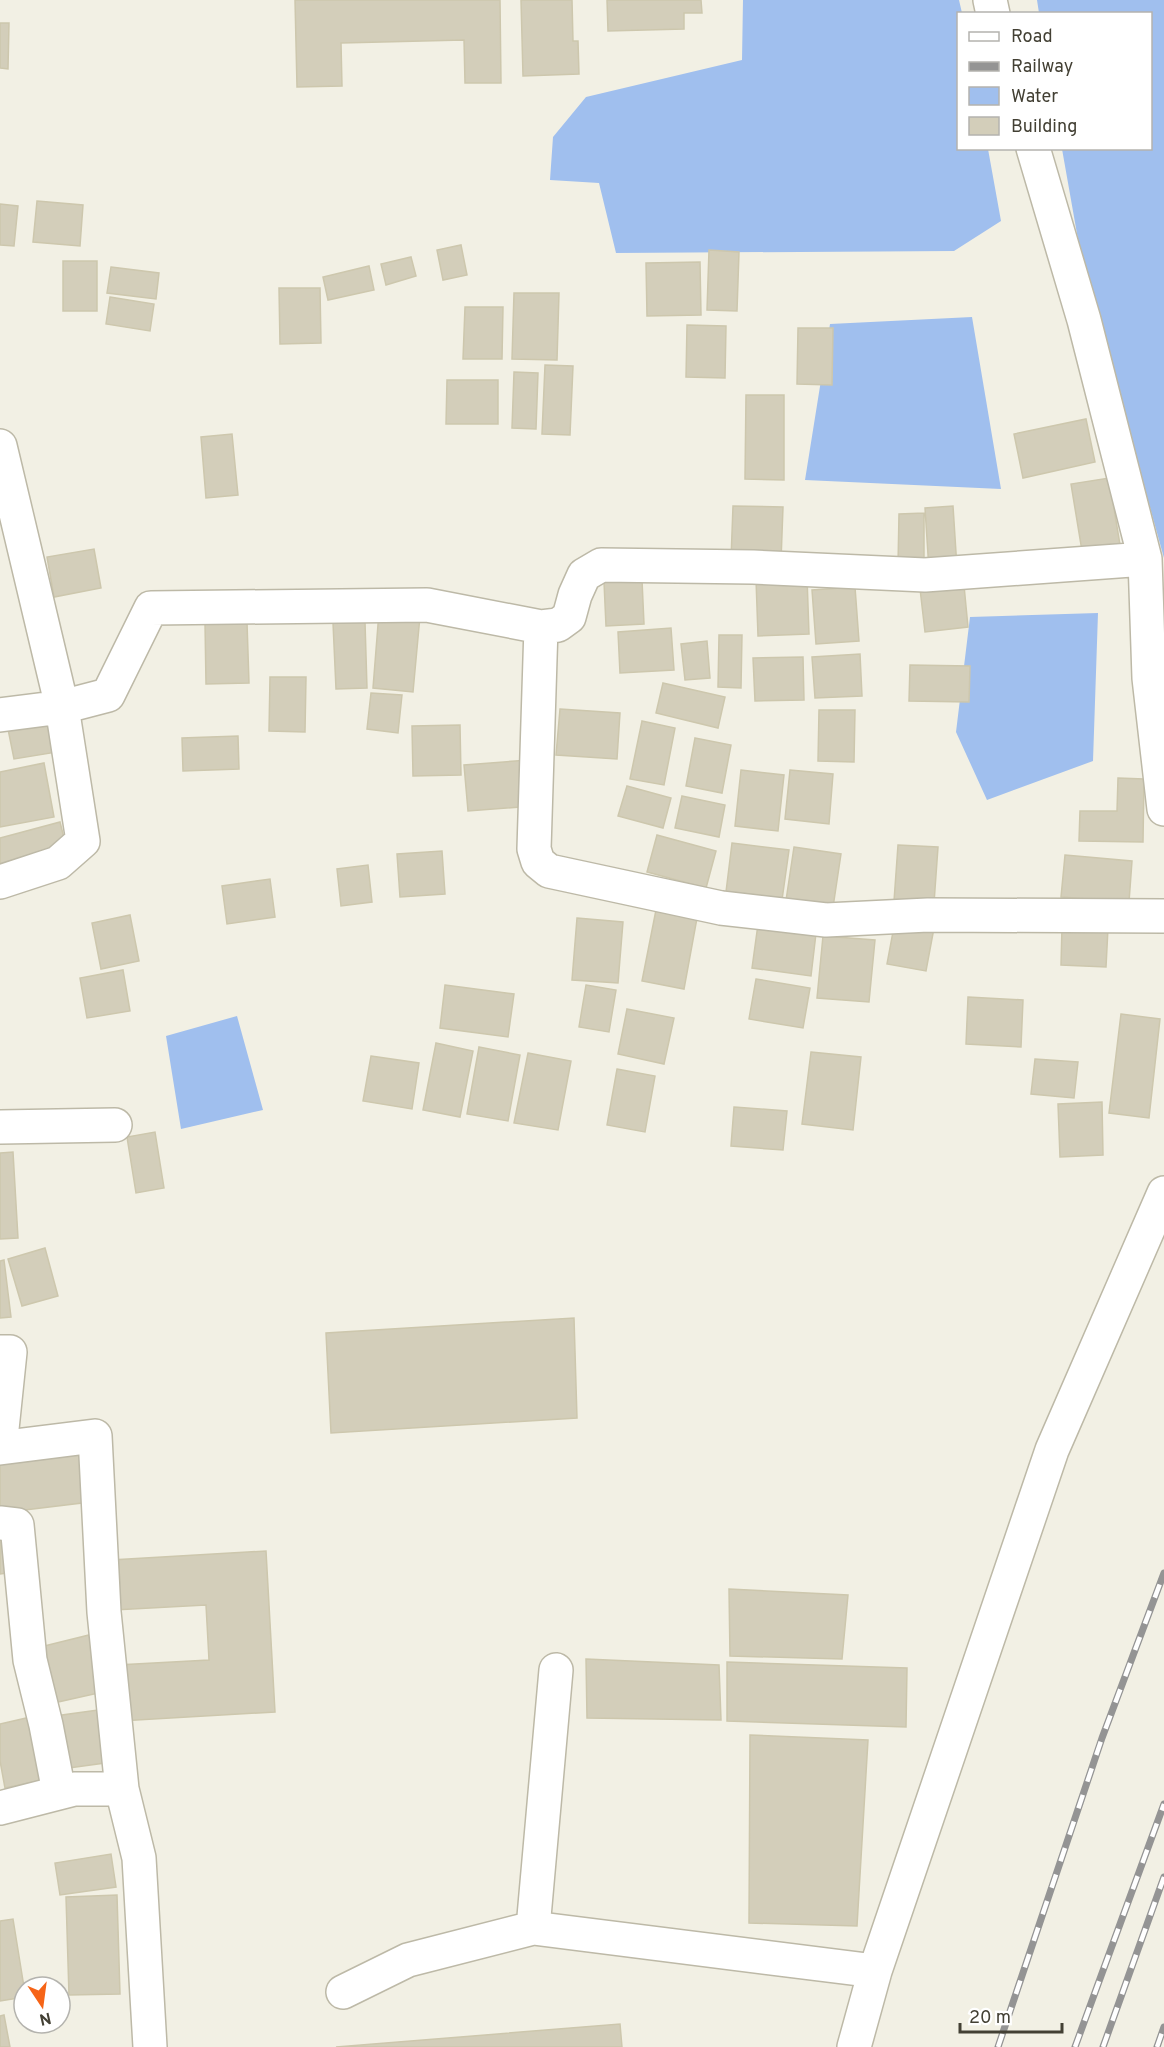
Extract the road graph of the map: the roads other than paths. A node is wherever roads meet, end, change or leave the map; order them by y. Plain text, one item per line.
1 (1034, 150) edge
2 (0, 446) edge
3 (1145, 558) junction
4 (541, 627) junction
5 (62, 707) junction
6 (0, 715) edge
7 (1164, 809) edge
8 (0, 882) edge
9 (1164, 916) edge
10 (115, 1125) dead end
11 (0, 1127) edge
12 (1164, 1193) edge
13 (0, 1352) edge
14 (0, 1523) edge
15 (556, 1670) dead end
16 (122, 1788) junction
17 (58, 1792) junction
18 (0, 1808) edge
19 (533, 1928) junction
20 (875, 1971) junction
21 (343, 1992) dead end
22 (150, 2047) edge
23 (854, 2047) edge

1 - 3 street
2 - 5 street
3 - 4 street
3 - 7 street
4 - 5 street
4 - 9 street
5 - 6 street
5 - 8 street
10 - 11 street
12 - 20 street
13 - 16 street
14 - 17 street
15 - 19 street
16 - 17 street
16 - 22 street
17 - 18 street
19 - 20 street
19 - 21 street
20 - 23 street

